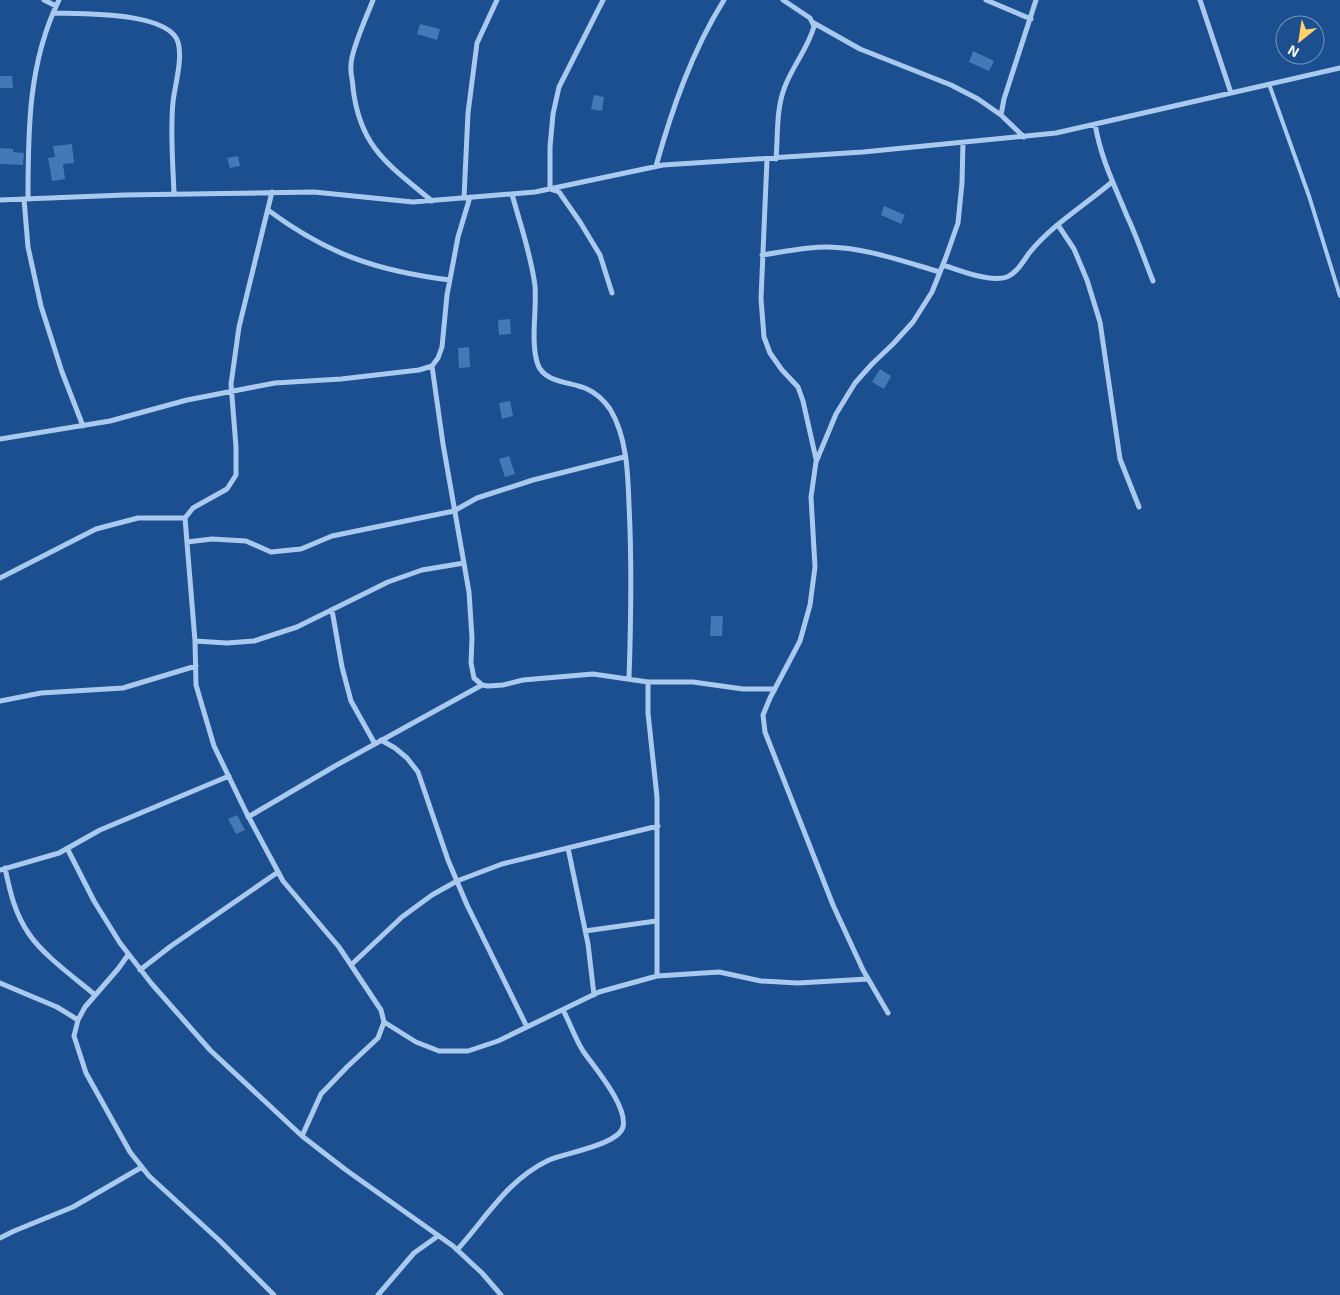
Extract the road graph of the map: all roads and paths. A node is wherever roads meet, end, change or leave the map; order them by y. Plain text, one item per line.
1 (44, 0) edge
2 (59, 0) edge
3 (372, 0) edge
4 (497, 0) edge
5 (603, 0) edge
6 (724, 0) edge
7 (783, 0) edge
8 (986, 0) edge
9 (1036, 0) edge
10 (1200, 0) edge
11 (56, 6) junction
12 (53, 13) junction
13 (1031, 19) junction
14 (812, 22) junction
15 (1340, 68) edge
16 (1269, 84) junction
17 (1231, 93) junction
18 (1001, 115) junction
19 (1095, 124) junction
20 (1024, 137) junction
21 (963, 142) junction
22 (767, 159) junction
23 (776, 159) junction
24 (656, 166) junction
25 (1112, 182) junction
26 (550, 188) junction
27 (272, 192) junction
28 (174, 194) junction
29 (512, 194) junction
30 (467, 198) junction
31 (26, 199) junction
32 (0, 200) edge
33 (432, 200) junction
34 (268, 210) junction
35 (1058, 225) junction
36 (762, 255) junction
37 (943, 265) junction
38 (940, 272) junction
39 (450, 280) junction
40 (1153, 281) dead end
41 (612, 293) dead end
42 (1340, 296) edge
43 (432, 366) junction
44 (232, 391) junction
45 (83, 426) junction
46 (0, 439) edge
47 (624, 457) junction
48 (816, 460) junction
49 (1139, 507) dead end
50 (454, 511) junction
51 (185, 518) junction
52 (187, 542) junction
53 (464, 563) junction
54 (0, 578) edge
55 (332, 610) junction
56 (195, 641) junction
57 (196, 666) junction
58 (628, 679) junction
59 (648, 682) junction
60 (482, 685) junction
61 (774, 689) junction
62 (0, 701) edge
63 (381, 740) junction
64 (375, 744) junction
65 (229, 776) junction
66 (248, 817) junction
67 (658, 826) junction
68 (67, 848) junction
69 (568, 848) junction
70 (1, 869) edge
71 (278, 872) junction
72 (456, 881) junction
73 (656, 921) junction
74 (585, 930) junction
75 (128, 955) junction
76 (351, 965) junction
77 (140, 970) junction
78 (657, 976) junction
79 (868, 979) junction
80 (0, 983) edge
81 (95, 995) junction
82 (594, 995) junction
83 (563, 1010) junction
84 (888, 1013) dead end
85 (78, 1020) junction
86 (384, 1022) junction
87 (527, 1027) junction
88 (302, 1136) junction
89 (142, 1167) junction
90 (438, 1236) junction
91 (0, 1238) edge
92 (457, 1250) junction
93 (274, 1295) edge
94 (378, 1295) edge
95 (501, 1295) edge

1 - 11 street
2 - 11 street
3 - 33 street
4 - 30 street
5 - 26 street
6 - 24 street
7 - 14 street
8 - 13 street
9 - 13 street
10 - 17 street
11 - 12 street
12 - 28 street
12 - 31 street
13 - 18 street
14 - 18 street
14 - 23 street
15 - 16 street
16 - 17 street
16 - 42 lane
17 - 19 street
18 - 20 street
19 - 20 street
19 - 25 street
20 - 21 street
21 - 23 street
21 - 37 street
22 - 23 street
22 - 24 street
22 - 36 street
24 - 26 street
25 - 35 street
25 - 40 street
26 - 29 street
26 - 41 street
27 - 28 street
27 - 33 street
27 - 34 street
28 - 31 street
29 - 30 street
29 - 47 street
30 - 33 street
30 - 39 street
31 - 32 street
31 - 45 street
34 - 39 street
34 - 44 street
35 - 37 street
35 - 49 street
36 - 38 street
36 - 48 street
37 - 38 street
38 - 48 street
39 - 43 street
43 - 44 street
43 - 50 street
44 - 45 street
44 - 51 street
45 - 46 street
47 - 50 street
47 - 58 street
48 - 61 street
50 - 52 street
50 - 53 street
51 - 52 street
51 - 54 street
52 - 56 street
53 - 55 street
53 - 60 street
55 - 56 street
55 - 64 street
56 - 57 street
57 - 62 street
57 - 65 street
58 - 59 street
58 - 60 street
59 - 61 street
59 - 67 street
60 - 63 street
61 - 79 street
63 - 64 street
63 - 72 street
64 - 66 street
65 - 66 street
65 - 68 street
66 - 71 street
67 - 69 street
67 - 73 street
68 - 70 street
68 - 75 street
69 - 72 street
69 - 74 street
70 - 81 street
71 - 76 street
71 - 77 street
72 - 76 street
72 - 87 street
73 - 74 street
73 - 78 street
74 - 82 street
75 - 77 street
75 - 81 street
76 - 86 street
77 - 88 street
78 - 79 street
78 - 82 street
79 - 84 street
80 - 85 street
81 - 85 street
82 - 83 street
83 - 87 street
83 - 92 street
85 - 89 street
86 - 87 street
86 - 88 street
88 - 90 street
89 - 91 street
89 - 93 street
90 - 92 street
90 - 94 street
92 - 95 street

